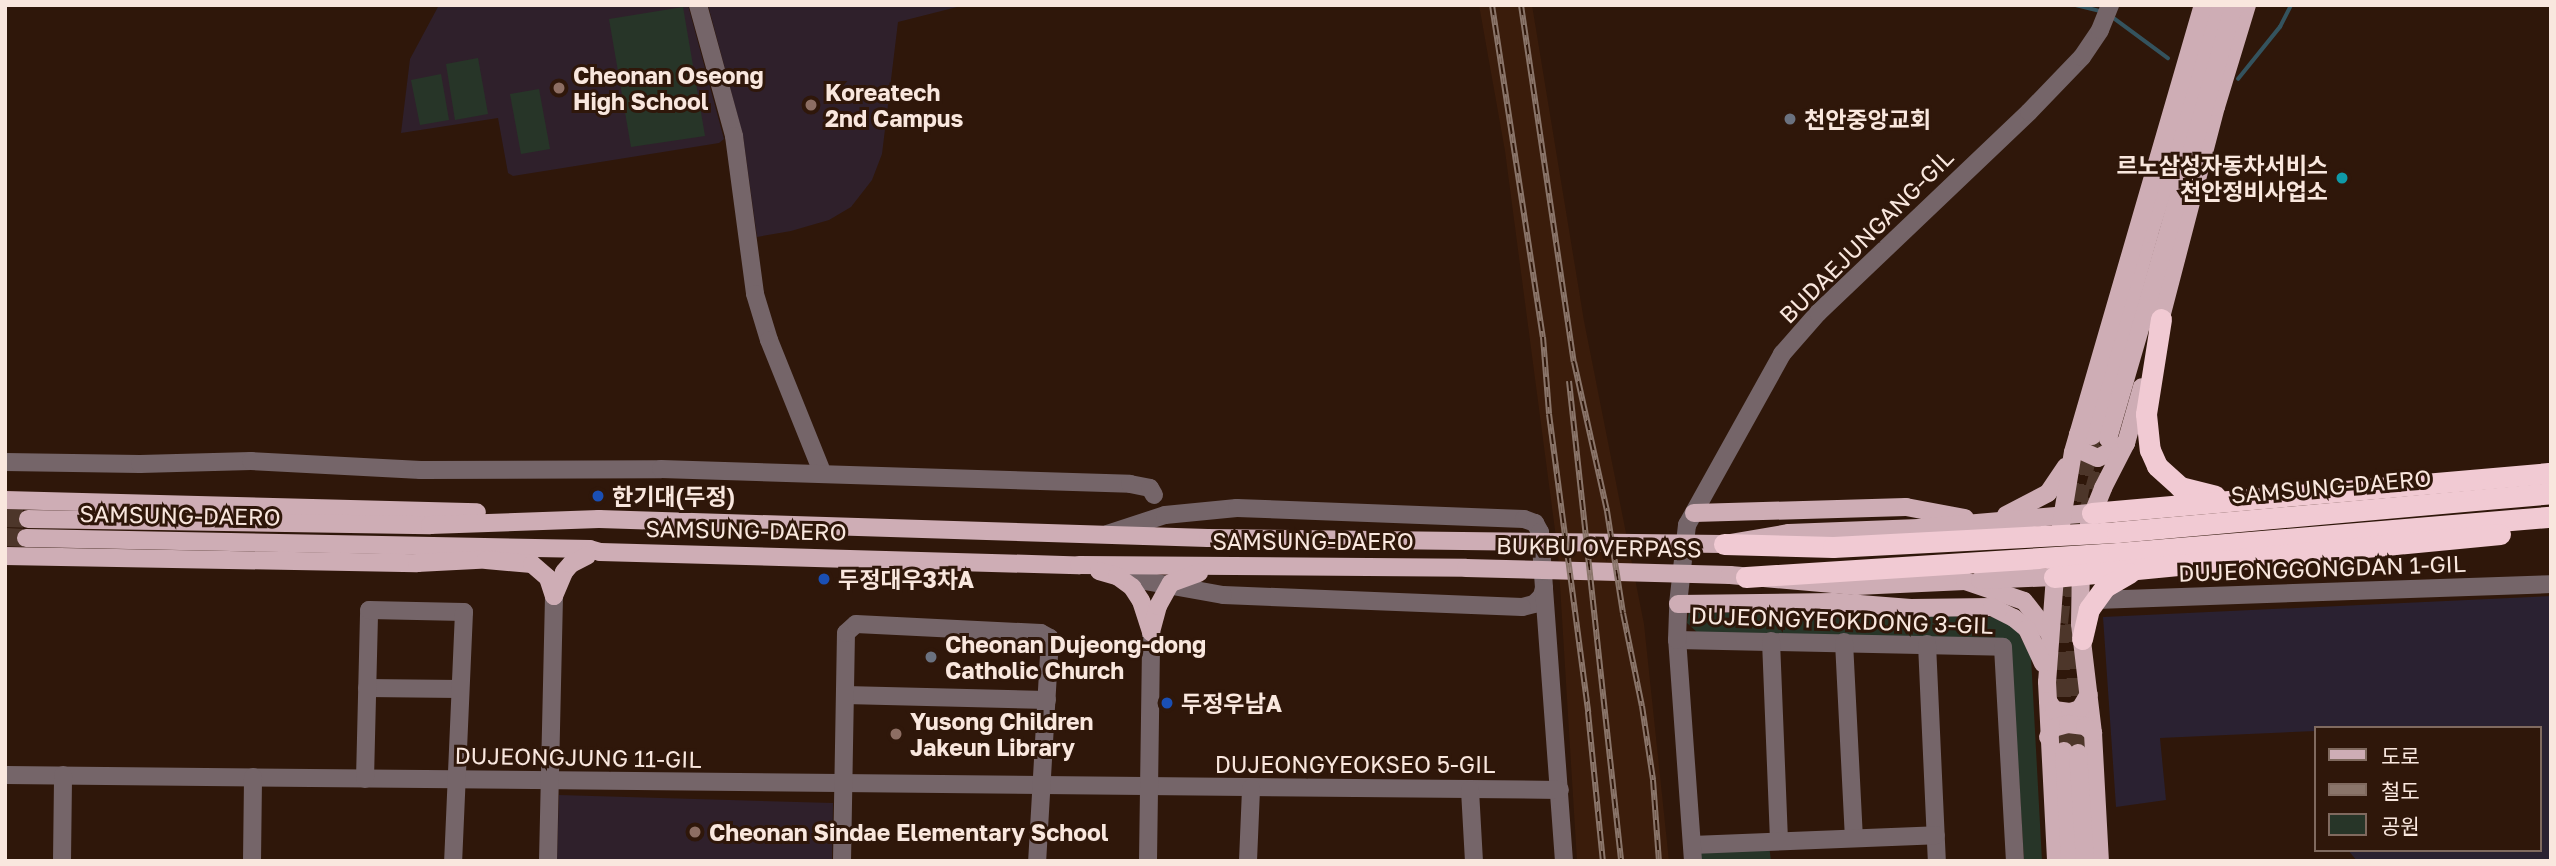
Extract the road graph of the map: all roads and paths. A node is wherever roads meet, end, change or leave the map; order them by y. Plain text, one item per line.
1 (698, 5) edge
2 (2203, 5) edge
3 (2220, 5) edge
4 (2234, 5) edge
5 (2248, 5) edge
6 (2108, 13) edge
7 (2161, 319) junction
8 (2093, 436) junction
9 (2126, 443) junction
10 (2073, 452) junction
11 (5, 462) edge
12 (2551, 473) edge
13 (823, 474) junction
14 (2551, 493) edge
15 (1154, 495) dead end
16 (5, 500) edge
17 (2238, 500) junction
18 (2092, 513) junction
19 (2062, 516) junction
20 (2551, 517) edge
21 (28, 519) tunnel mouth
22 (599, 519) junction
23 (1690, 519) junction
24 (1986, 522) junction
25 (2551, 531) edge
26 (1107, 534) junction
27 (26, 538) tunnel mouth
28 (1464, 543) joint
29 (2117, 543) junction
30 (1724, 544) junction
31 (593, 554) junction
32 (5, 555) edge
33 (477, 559) junction
34 (1079, 565) junction
35 (1223, 567) junction
36 (1466, 568) joint
37 (2138, 569) junction
38 (2080, 574) junction
39 (1117, 576) junction
40 (1738, 576) junction
41 (2054, 577) junction
42 (1965, 581) junction
43 (1171, 583) junction
44 (2551, 584) edge
45 (1544, 588) junction
46 (554, 596) junction
47 (2096, 600) junction
48 (1678, 604) junction
49 (1522, 607) junction
50 (1547, 625) junction
51 (1151, 632) junction
52 (2049, 633) junction
53 (2082, 639) junction
54 (1677, 640) junction
55 (1771, 641) junction
56 (1844, 642) junction
57 (1927, 644) junction
58 (2047, 682) junction
59 (367, 688) junction
60 (460, 689) junction
61 (2089, 694) junction
62 (845, 695) junction
63 (1047, 700) junction
64 (2048, 701) junction
65 (2093, 733) junction
66 (2048, 737) junction
67 (5, 775) edge
68 (63, 775) junction
69 (253, 778) junction
70 (365, 779) junction
71 (455, 780) junction
72 (551, 781) junction
73 (845, 784) junction
74 (1042, 786) junction
75 (1151, 787) junction
76 (1251, 788) junction
77 (1470, 790) junction
78 (1560, 790) junction
79 (1936, 835) junction
80 (1854, 838) junction
81 (1779, 841) junction
82 (1692, 853) edge
83 (62, 861) edge
84 (252, 861) edge
85 (453, 861) edge
86 (548, 861) edge
87 (842, 861) edge
88 (1037, 861) edge
89 (1148, 861) edge
90 (1248, 861) edge
91 (1474, 861) edge
92 (1564, 861) edge
93 (1937, 861) edge
94 (2015, 861) edge
95 (2056, 861) edge
96 (2070, 861) edge
97 (2085, 861) edge
98 (2100, 861) edge

1 - 13 street
2 - 8 main road
3 - 8 main road
4 - 8 main road
5 - 7 main road
6 - 23 street, BUDAEJUNGANG-GIL
7 - 9 main road
7 - 17 highway
8 - 9 main road
8 - 10 main road
9 - 18 main road
10 - 19 main road
10 - 24 main road
11 - 13 street
12 - 17 highway
13 - 15 street
14 - 29 highway, SAMSUNG-DAERO
16 - 22 main road
17 - 18 highway
18 - 19 main road
18 - 38 main road
19 - 24 main road
19 - 41 main road
20 - 29 highway, SAMSUNG-DAERO
21 - 22 main road, SAMSUNG-DAERO
22 - 26 main road, SAMSUNG-DAERO
23 - 24 main road
23 - 48 street
24 - 30 main road, BUKBU OVERPASS
25 - 37 highway
26 - 28 main road, SAMSUNG-DAERO
26 - 45 street
27 - 31 main road, SAMSUNG-DAERO
28 - 30 main road, BUKBU OVERPASS
29 - 30 highway
29 - 40 highway
31 - 33 main road
31 - 34 main road, SAMSUNG-DAERO
31 - 46 main road
32 - 33 main road
33 - 46 main road
34 - 35 main road, SAMSUNG-DAERO
34 - 39 main road
35 - 36 main road, SAMSUNG-DAERO
35 - 43 main road
36 - 40 main road, BUKBU OVERPASS
37 - 38 highway
37 - 47 highway
38 - 41 highway
38 - 53 main road
39 - 43 street
39 - 51 main road
40 - 42 main road, BUKBU OVERPASS
41 - 42 main road, BUKBU OVERPASS
41 - 52 main road
42 - 52 main road
43 - 49 street
43 - 51 main road
44 - 47 street, DUJEONGGONGDAN 1-GIL
45 - 49 street
45 - 50 street
46 - 72 street
47 - 53 highway
48 - 54 street
48 - 58 main road
49 - 50 street
50 - 78 street
51 - 75 street
52 - 58 main road
53 - 61 main road
54 - 55 street, DUJEONGYEOKDONG 3-GIL
54 - 82 street
55 - 56 street, DUJEONGYEOKDONG 3-GIL
55 - 81 street
56 - 57 street, DUJEONGYEOKDONG 3-GIL
56 - 80 street
57 - 79 street
57 - 94 street, DUJEONGYEOKDONG 3-GIL
58 - 64 main road
59 - 60 street
59 - 60 street
59 - 70 street
60 - 71 street
61 - 64 main road
61 - 65 main road
62 - 63 street
62 - 63 street
62 - 73 street
63 - 74 street
64 - 66 main road
65 - 66 main road
65 - 98 main road
66 - 95 main road
67 - 68 street, DUJEONGJUNG 11-GIL
68 - 69 street, DUJEONGJUNG 11-GIL
68 - 83 street
69 - 70 street, DUJEONGJUNG 11-GIL
69 - 84 street
70 - 71 street, DUJEONGJUNG 11-GIL
71 - 72 street, DUJEONGJUNG 11-GIL
71 - 85 street
72 - 73 street, DUJEONGJUNG 11-GIL
72 - 86 street
73 - 74 street, DUJEONGJUNG 11-GIL
73 - 87 street
74 - 75 street, DUJEONGJUNG 11-GIL
74 - 88 street
75 - 76 street, DUJEONGYEOKSEO 5-GIL
75 - 89 street
76 - 77 street, DUJEONGYEOKSEO 5-GIL
76 - 90 street
77 - 78 street, DUJEONGYEOKSEO 5-GIL
77 - 91 street
78 - 92 street
79 - 80 street
79 - 93 street
80 - 81 street
81 - 82 street
96 - 97 main road

